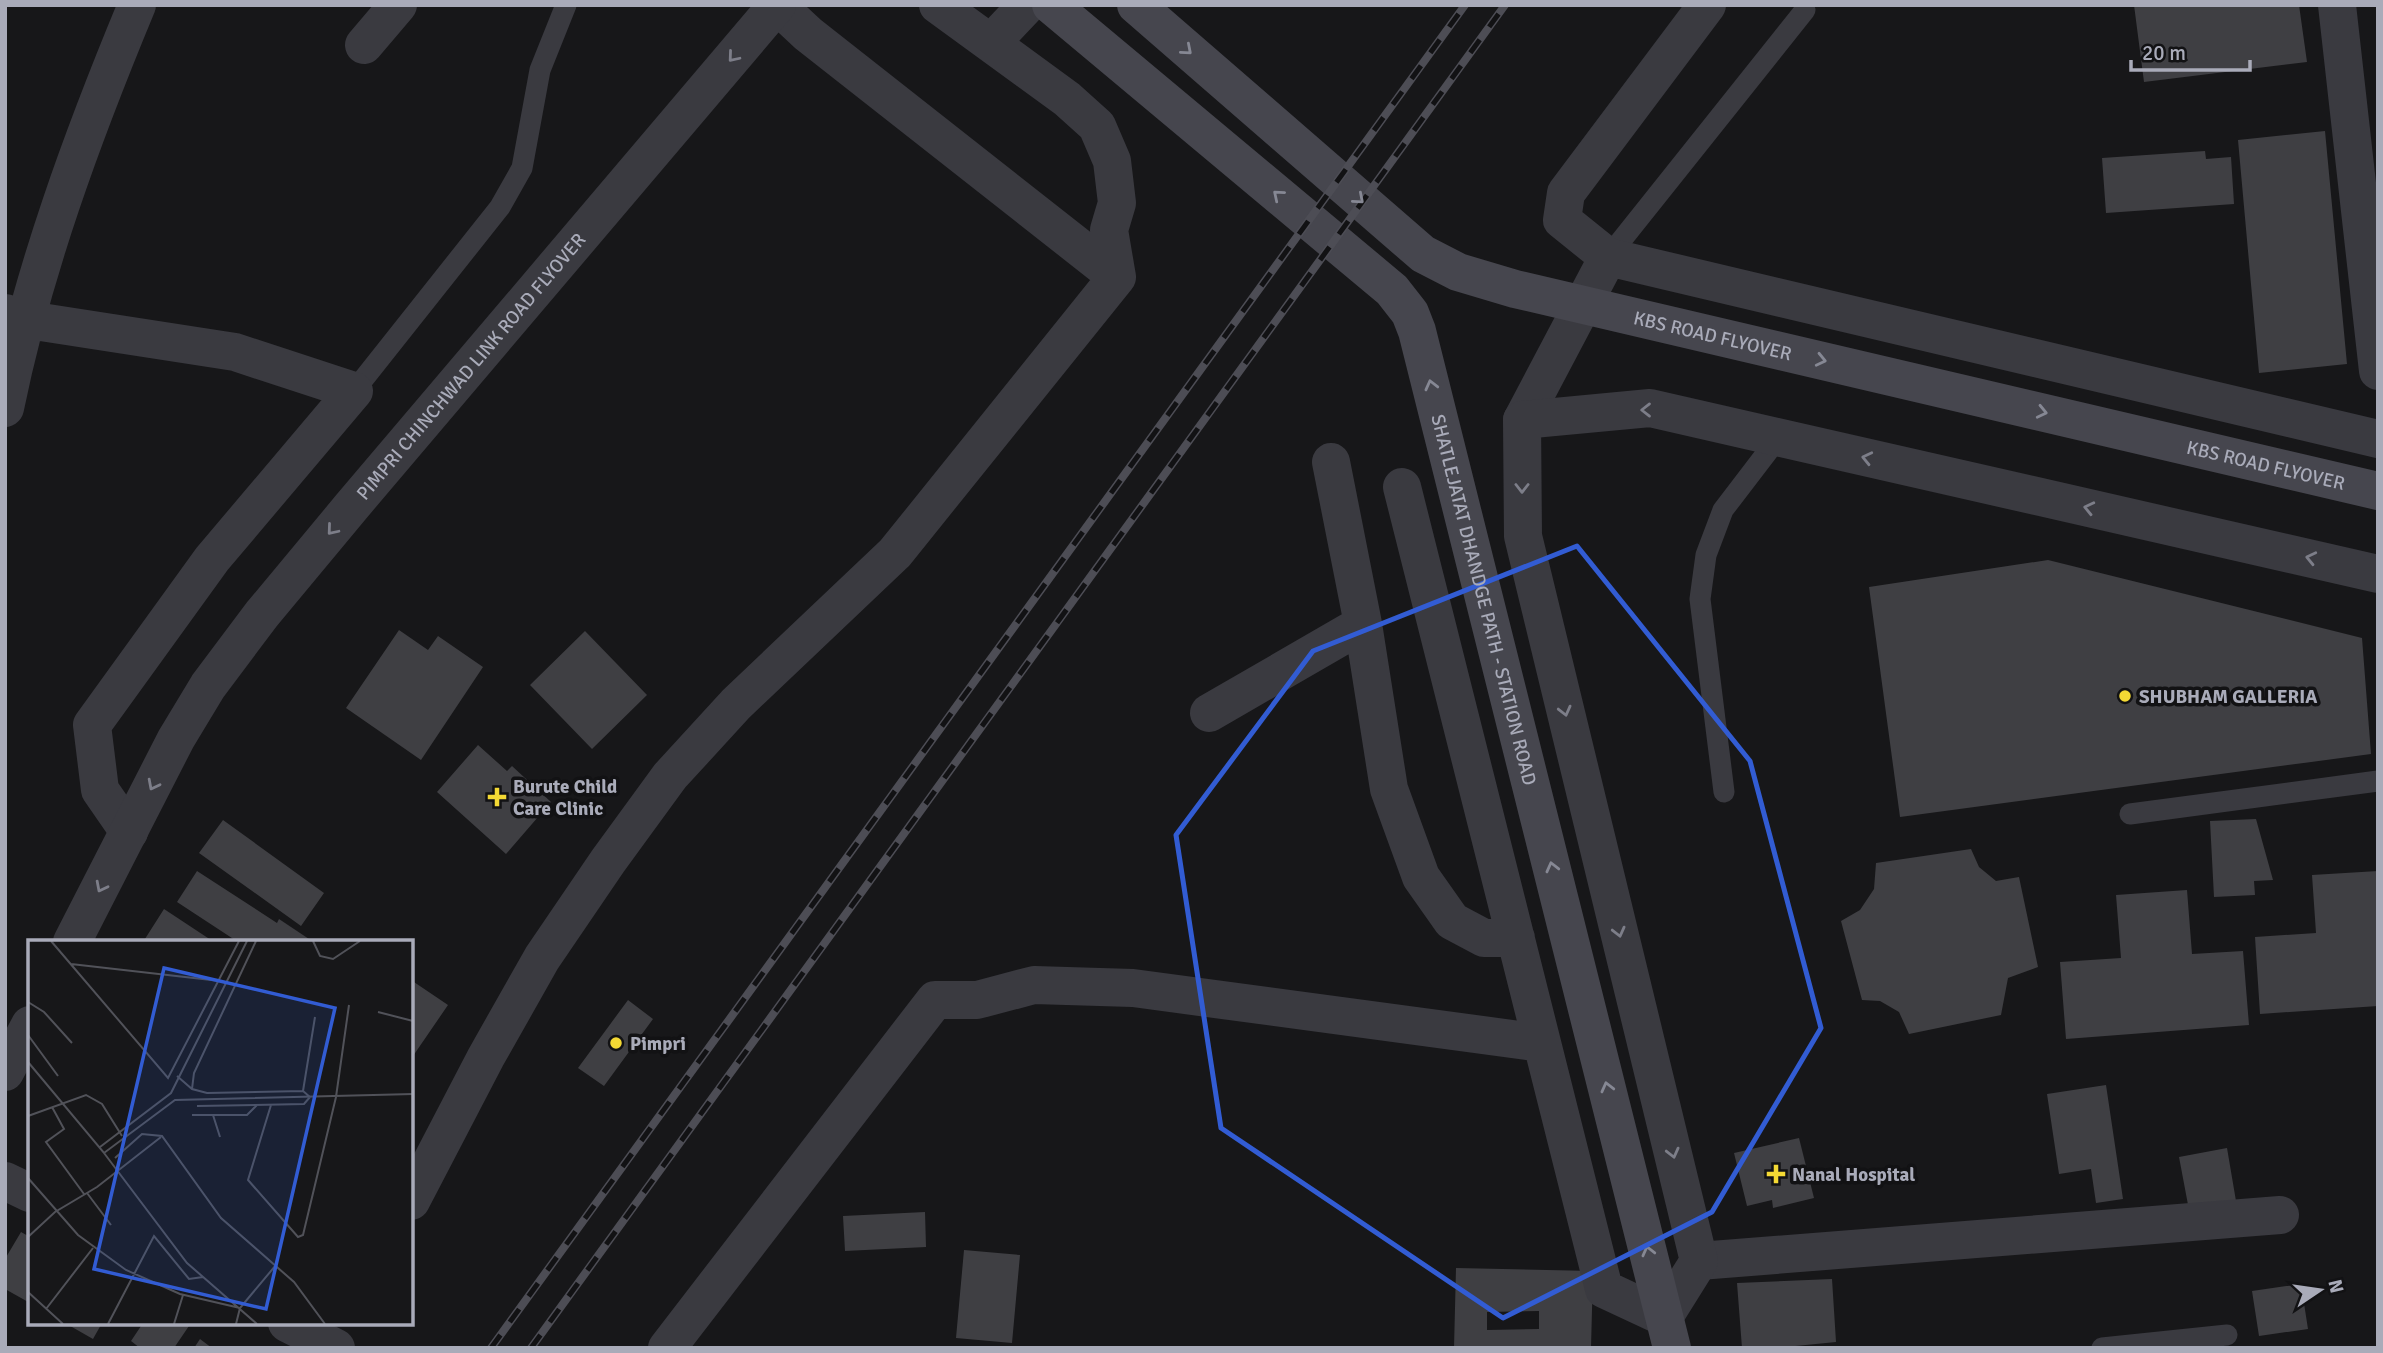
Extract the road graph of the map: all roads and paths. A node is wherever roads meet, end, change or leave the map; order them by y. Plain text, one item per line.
1 (137, 5) edge
2 (398, 5) edge
3 (566, 5) edge
4 (777, 5) edge
5 (938, 5) edge
6 (1027, 5) edge
7 (1051, 5) edge
8 (1136, 5) edge
9 (1707, 5) edge
10 (2337, 5) edge
11 (1805, 10) dead end
12 (991, 43) junction
13 (364, 45) dead end
14 (1608, 257) junction
15 (1117, 277) junction
16 (16, 317) edge
17 (2378, 371) edge
18 (354, 391) junction
19 (5, 408) edge
20 (1522, 420) junction
21 (1777, 438) junction
22 (2378, 439) edge
23 (1331, 462) dead end
24 (1402, 487) dead end
25 (2378, 491) edge
26 (2378, 573) edge
27 (1363, 624) junction
28 (1209, 713) dead end
29 (2378, 781) edge
30 (1724, 792) dead end
31 (2130, 814) dead end
32 (129, 832) junction
33 (1516, 938) junction
34 (73, 940) edge
35 (28, 1029) edge
36 (1542, 1043) junction
37 (5, 1072) edge
38 (5, 1181) edge
39 (28, 1192) edge
40 (413, 1197) edge
41 (2280, 1215) dead end
42 (1699, 1261) junction
43 (291, 1325) edge
44 (355, 1325) edge
45 (1668, 1332) edge
46 (2227, 1335) dead end
47 (336, 1348) edge
48 (347, 1348) edge
49 (667, 1348) edge
50 (2102, 1348) edge

1 - 16 street
2 - 13 street
3 - 18 lane
4 - 15 street
4 -> 32 street, PIMPRI CHINCHWAD LINK ROAD FLYOVER
5 - 12 street
6 - 12 street
45 -> 7 main road, SHATLEJATAT DHANDGE PATH - STATION ROAD
8 -> 25 main road, KBS ROAD FLYOVER
9 - 14 street
10 - 17 street
11 - 14 lane
12 - 15 street
14 - 20 street
14 - 22 street
15 - 40 street
16 - 18 street
16 - 19 street
18 - 32 street
21 -> 20 street
20 -> 42 street
26 -> 21 street
21 - 30 lane
23 - 27 street
24 - 33 street
27 - 28 street
27 - 33 street
29 - 31 lane
32 -> 34 street, PIMPRI CHINCHWAD LINK ROAD FLYOVER
33 - 36 street
35 - 37 street
36 - 45 street
36 - 49 street
38 - 39 street
41 - 42 street
42 - 45 street
43 - 47 street
44 - 48 street
46 - 50 lane

